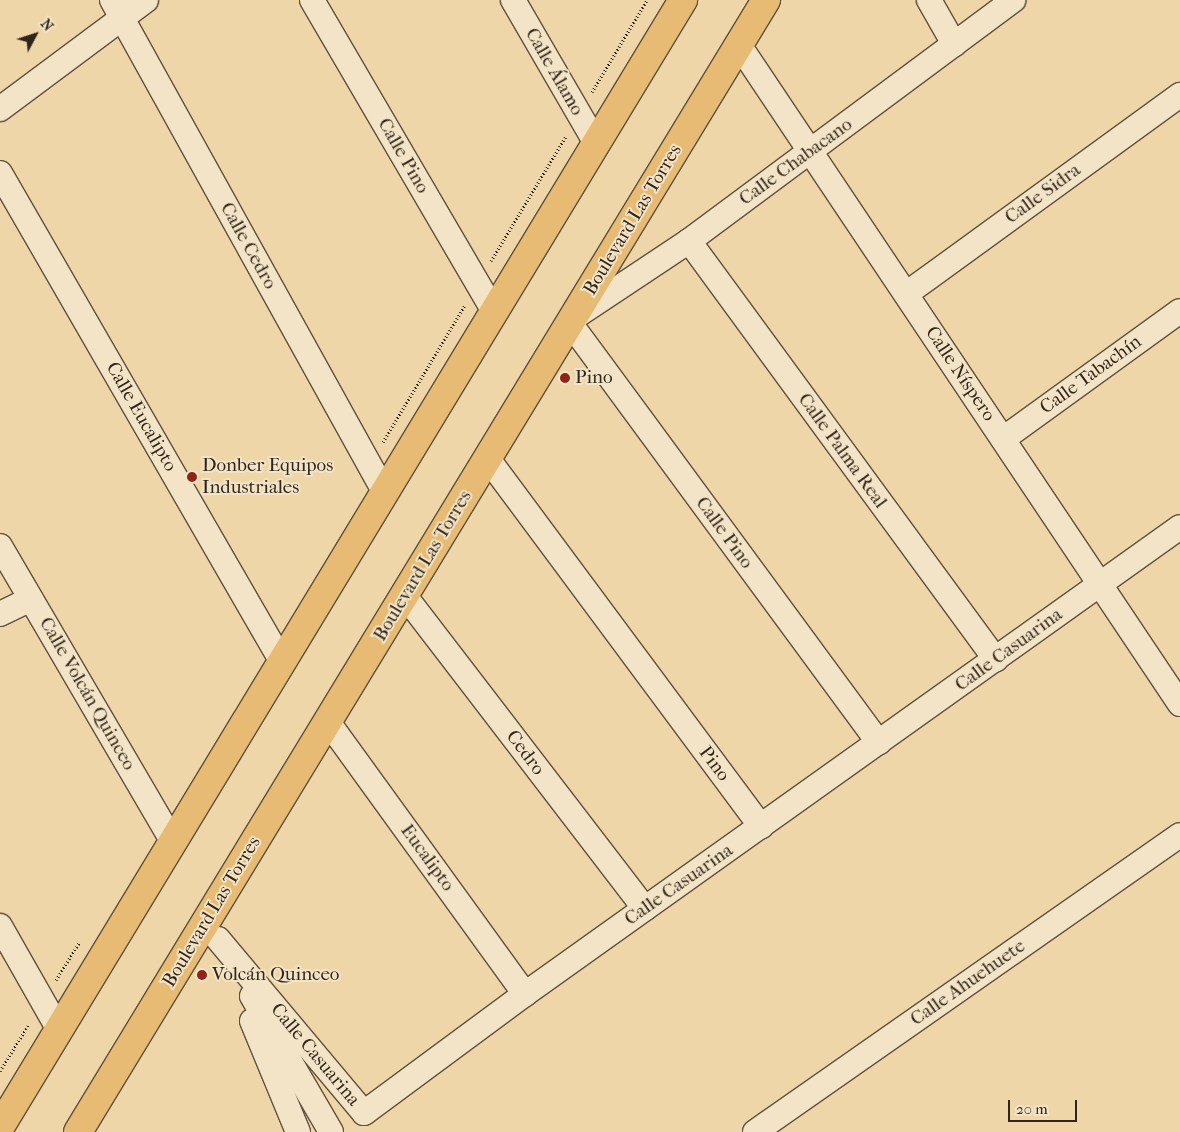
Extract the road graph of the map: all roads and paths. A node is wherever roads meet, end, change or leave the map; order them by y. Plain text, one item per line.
1 (146, 0) edge
2 (312, 0) edge
3 (512, 0) edge
4 (647, 0) edge
5 (683, 0) edge
6 (766, 0) edge
7 (929, 0) edge
8 (1013, 0) edge
9 (117, 9) edge
10 (954, 44) junction
11 (739, 45) junction
12 (1180, 95) edge
13 (0, 109) edge
14 (579, 114) junction
15 (596, 143) junction
16 (810, 152) junction
17 (0, 173) edge
18 (689, 241) junction
19 (477, 284) junction
20 (906, 294) junction
21 (1180, 311) edge
22 (494, 312) junction
23 (572, 320) junction
24 (1003, 439) junction
25 (488, 459) junction
26 (369, 465) junction
27 (385, 493) junction
28 (1180, 527) edge
29 (0, 546) edge
30 (1100, 584) junction
31 (405, 596) junction
32 (31, 599) junction
33 (0, 614) edge
34 (996, 660) junction
35 (282, 662) junction
36 (1180, 704) edge
37 (328, 722) junction
38 (879, 743) junction
39 (761, 828) junction
40 (1180, 835) edge
41 (173, 842) junction
42 (646, 909) junction
43 (0, 926) edge
44 (213, 929) junction
45 (85, 934) dead end
46 (525, 994) junction
47 (43, 1001) junction
48 (59, 1030) junction
49 (0, 1071) edge
50 (0, 1127) edge
51 (78, 1132) edge
52 (298, 1132) edge
53 (331, 1132) edge
54 (756, 1132) edge

1 - 9 street
2 - 19 street, Calle Pino
3 - 14 street, Calle Álamo
4 - 14 path
5 - 15 main road
6 - 11 main road, Boulevard Las Torres
7 - 10 street
8 - 10 street, Calle Chabacano
9 - 13 street
9 - 26 street, Calle Cedro
10 - 16 street, Calle Chabacano
11 - 16 street, Calle Níspero
11 - 23 main road, Boulevard Las Torres
12 - 20 street, Calle Sidra
14 - 15 street, Calle Álamo
14 - 19 path
15 - 22 main road
16 - 18 street, Calle Chabacano
16 - 20 street, Calle Níspero
17 - 35 street, Calle Eucalipto
18 - 23 street, Calle Chabacano
18 - 34 street, Calle Palma Real
19 - 22 street, Calle Pino
19 - 26 path
20 - 24 street, Calle Níspero
21 - 24 street, Calle Tabachín
22 - 27 main road
23 - 25 main road, Boulevard Las Torres
23 - 38 street, Calle Pino
24 - 30 street, Calle Níspero
25 - 31 main road, Boulevard Las Torres
25 - 39 street, Pino
26 - 27 street, Calle Cedro
27 - 35 main road
28 - 30 street, Calle Casuarina
29 - 32 street, Calle Volcán Quinceo
30 - 34 street, Calle Casuarina
30 - 36 street, Calle Níspero
31 - 37 main road, Boulevard Las Torres
31 - 42 street, Cedro
32 - 33 street
32 - 41 street, Calle Volcán Quinceo
34 - 38 street, Calle Casuarina
35 - 41 main road
37 - 44 main road, Boulevard Las Torres
37 - 46 street, Eucalipto
38 - 39 street, Calle Casuarina
39 - 42 street, Calle Casuarina
40 - 54 street, Calle Ahuehuete
41 - 48 main road
42 - 46 street, Calle Casuarina
43 - 47 street
44 - 46 street, Calle Casuarina
44 - 51 main road, Boulevard Las Torres
44 - 52 street
44 - 53 street
45 - 47 path
47 - 48 street
47 - 49 path
48 - 50 main road

